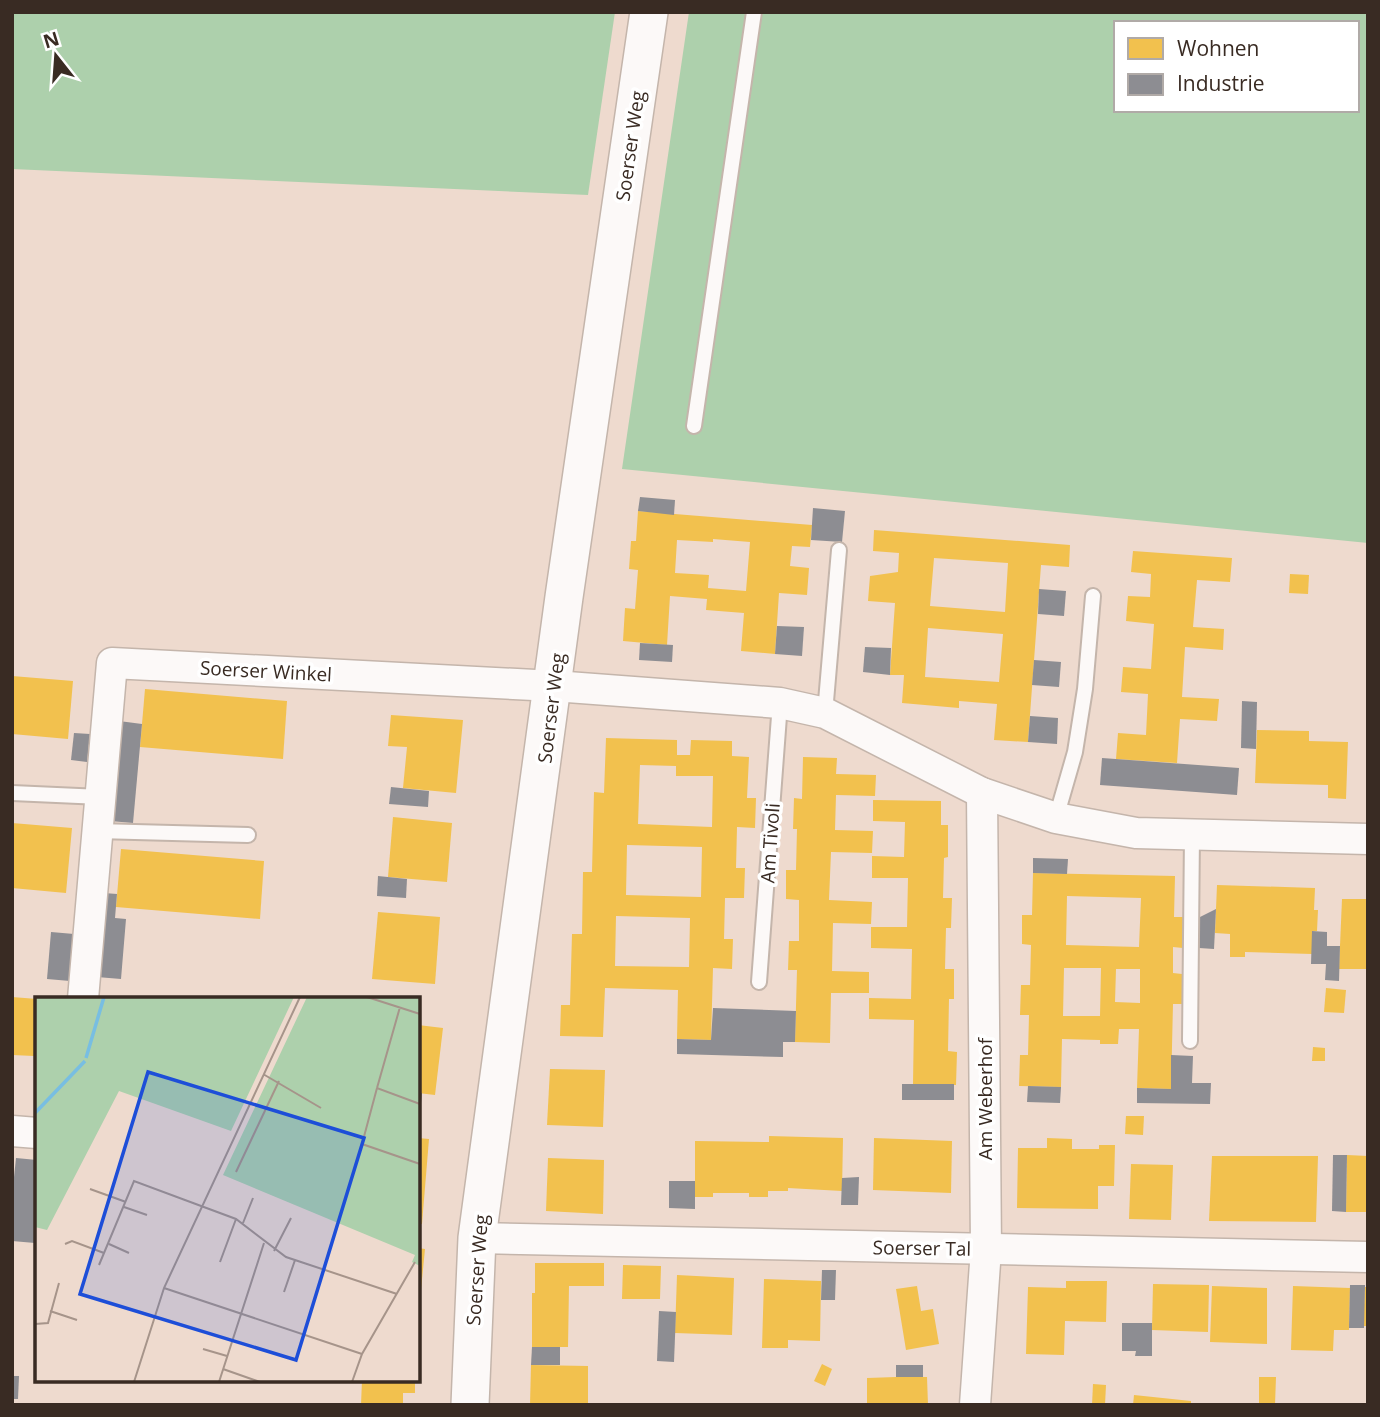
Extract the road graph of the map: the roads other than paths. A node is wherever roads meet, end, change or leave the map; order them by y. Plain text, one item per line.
1 (649, 12) edge
2 (754, 12) edge
3 (694, 426) dead end
4 (839, 550) dead end
5 (1093, 596) dead end
6 (554, 686) junction
7 (780, 703) junction
8 (825, 713) junction
9 (12, 793) edge
10 (982, 793) junction
11 (101, 797) junction
12 (1056, 818) junction
13 (97, 831) junction
14 (1192, 834) junction
15 (248, 835) dead end
16 (1368, 839) edge
17 (759, 982) dead end
18 (83, 997) edge
19 (1190, 1041) dead end
20 (12, 1131) edge
21 (35, 1133) edge
22 (477, 1238) junction
23 (986, 1249) junction
24 (1368, 1257) edge
25 (470, 1405) edge
26 (975, 1405) edge

1 - 6 street, Soerser Weg
2 - 3 lane
4 - 8 lane
5 - 12 lane
6 - 7 street
6 - 11 street, Soerser Winkel
6 - 22 street, Soerser Weg
7 - 8 street
7 - 17 lane, Am Tivoli
8 - 10 street
9 - 11 lane
10 - 12 street
10 - 23 street, Am Weberhof
11 - 13 street, Soerser Winkel
12 - 14 street
13 - 15 lane
13 - 18 street, Soerser Winkel
14 - 16 street
14 - 19 lane
20 - 21 street
22 - 23 street, Soerser Tal
22 - 25 street, Soerser Weg
23 - 24 street, Soerser Tal
23 - 26 street, Am Weberhof

